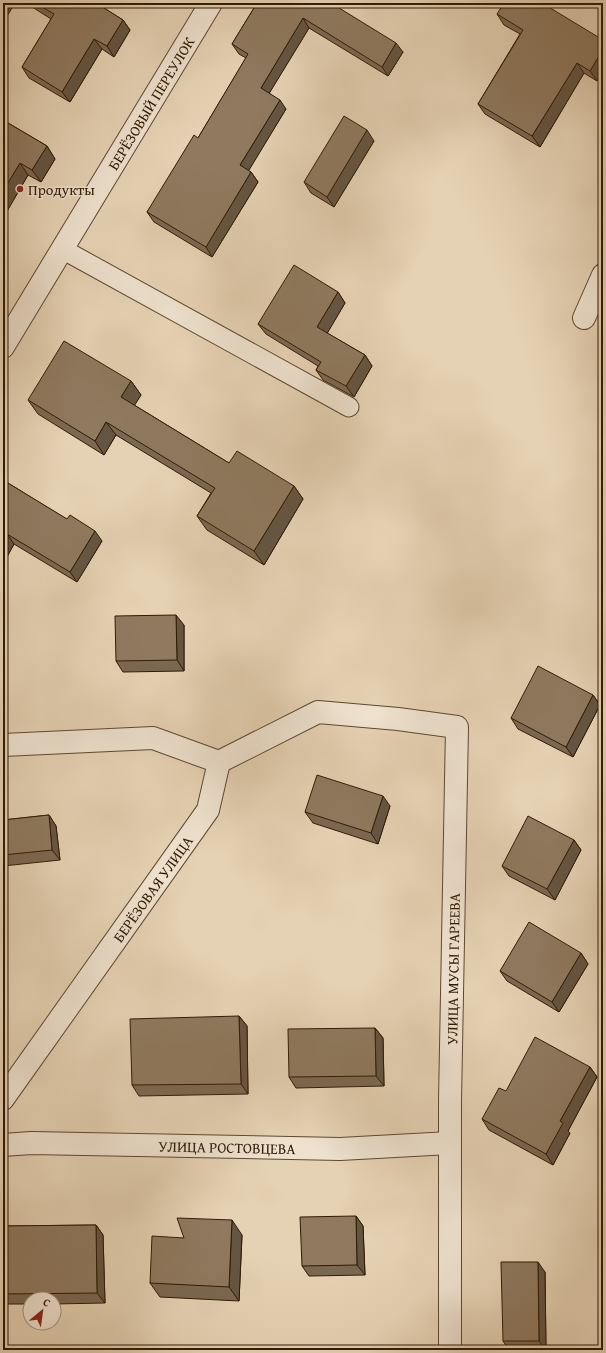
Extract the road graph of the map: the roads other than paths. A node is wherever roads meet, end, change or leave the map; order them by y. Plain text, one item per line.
1 (209, 4) edge
2 (62, 249) junction
3 (603, 275) edge
4 (584, 318) dead end
5 (3, 348) edge
6 (349, 407) dead end
7 (3, 745) edge
8 (219, 762) junction
9 (3, 1099) edge
10 (450, 1143) junction
11 (3, 1145) edge
12 (450, 1350) edge

1 - 2 street, БЕРЁЗОВЫЙ ПЕРЕУЛОК
2 - 5 street, БЕРЁЗОВЫЙ ПЕРЕУЛОК
2 - 6 lane
3 - 4 street
7 - 8 street
8 - 9 street, БЕРЁЗОВАЯ УЛИЦА
8 - 10 street, УЛИЦА МУСЫ ГАРЕЕВА
10 - 11 street, УЛИЦА РОСТОВЦЕВА
10 - 12 street, УЛИЦА МУСЫ ГАРЕЕВА

